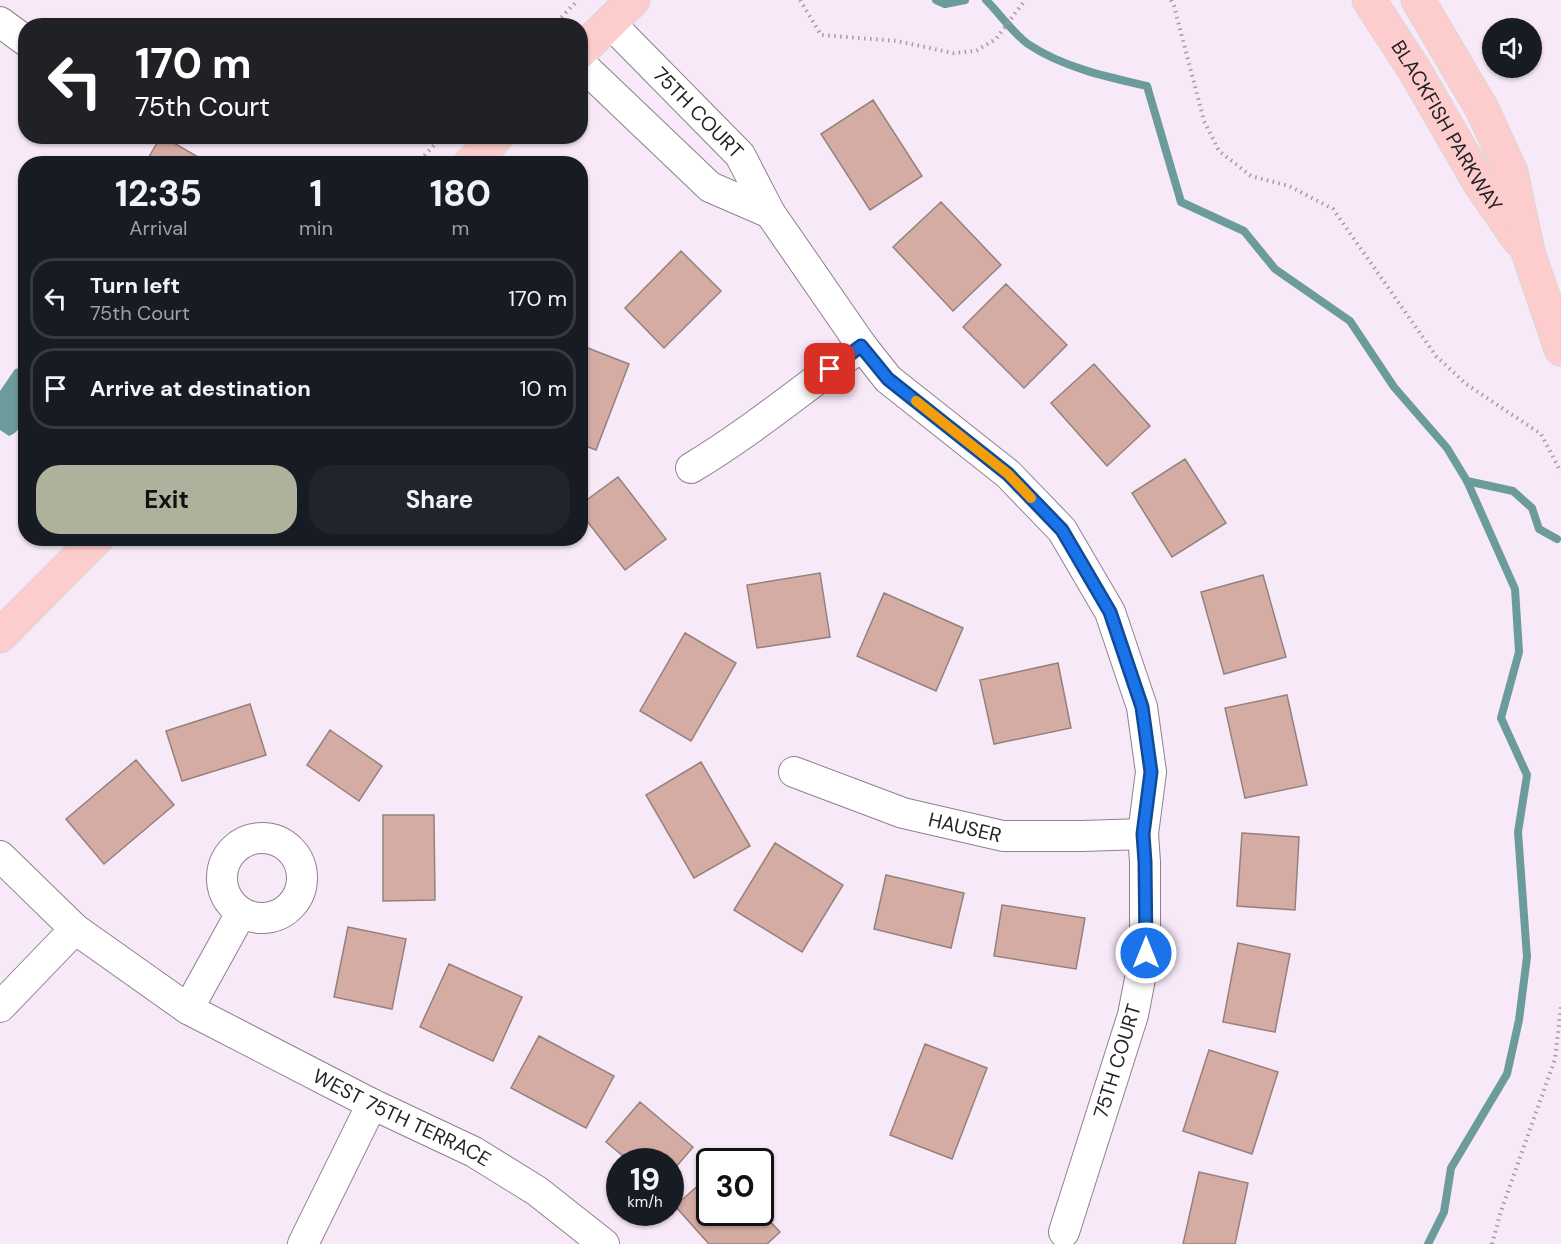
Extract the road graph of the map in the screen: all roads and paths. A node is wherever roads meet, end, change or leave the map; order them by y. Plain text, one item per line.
1 (578, 0) edge
2 (633, 0) edge
3 (800, 0) edge
4 (1025, 0) edge
5 (1171, 0) edge
6 (1369, 0) edge
7 (1418, 0) edge
8 (561, 18) edge
9 (0, 22) edge
10 (610, 23) junction
11 (18, 35) edge
12 (588, 44) edge
13 (588, 71) edge
14 (435, 144) edge
15 (489, 144) edge
16 (424, 156) edge
17 (478, 156) edge
18 (770, 213) junction
19 (1528, 252) junction
20 (1560, 341) edge
21 (861, 346) junction
22 (691, 468) dead end
23 (1561, 472) edge
24 (89, 546) edge
25 (0, 636) edge
26 (794, 772) dead end
27 (1143, 834) junction
28 (0, 856) edge
29 (241, 913) dead end
30 (75, 929) junction
31 (0, 1007) edge
32 (1561, 1007) edge
33 (188, 1009) junction
34 (372, 1104) junction
35 (1064, 1232) dead end
36 (303, 1244) edge
37 (604, 1244) edge
38 (1492, 1244) edge

1 - 8 path
2 - 10 main road
3 - 4 path
5 - 23 path
6 - 19 main road, BLACKFISH PARKWAY
7 - 19 main road, BLACKFISH PARKWAY
9 - 11 street
10 - 12 main road
10 - 18 street, 75TH COURT
13 - 18 street, 75TH COURT
14 - 16 path
15 - 17 main road
18 - 21 street, 75TH COURT
19 - 20 main road, BLACKFISH PARKWAY
21 - 22 street
21 - 27 street, 75TH COURT
24 - 25 main road
26 - 27 street, HAUSER
27 - 35 street, 75TH COURT
28 - 30 street, WEST 75TH TERRACE
29 - 33 street
30 - 31 street
30 - 33 street, WEST 75TH TERRACE
32 - 38 path
33 - 34 street, WEST 75TH TERRACE
34 - 36 street
34 - 37 street, WEST 75TH TERRACE

